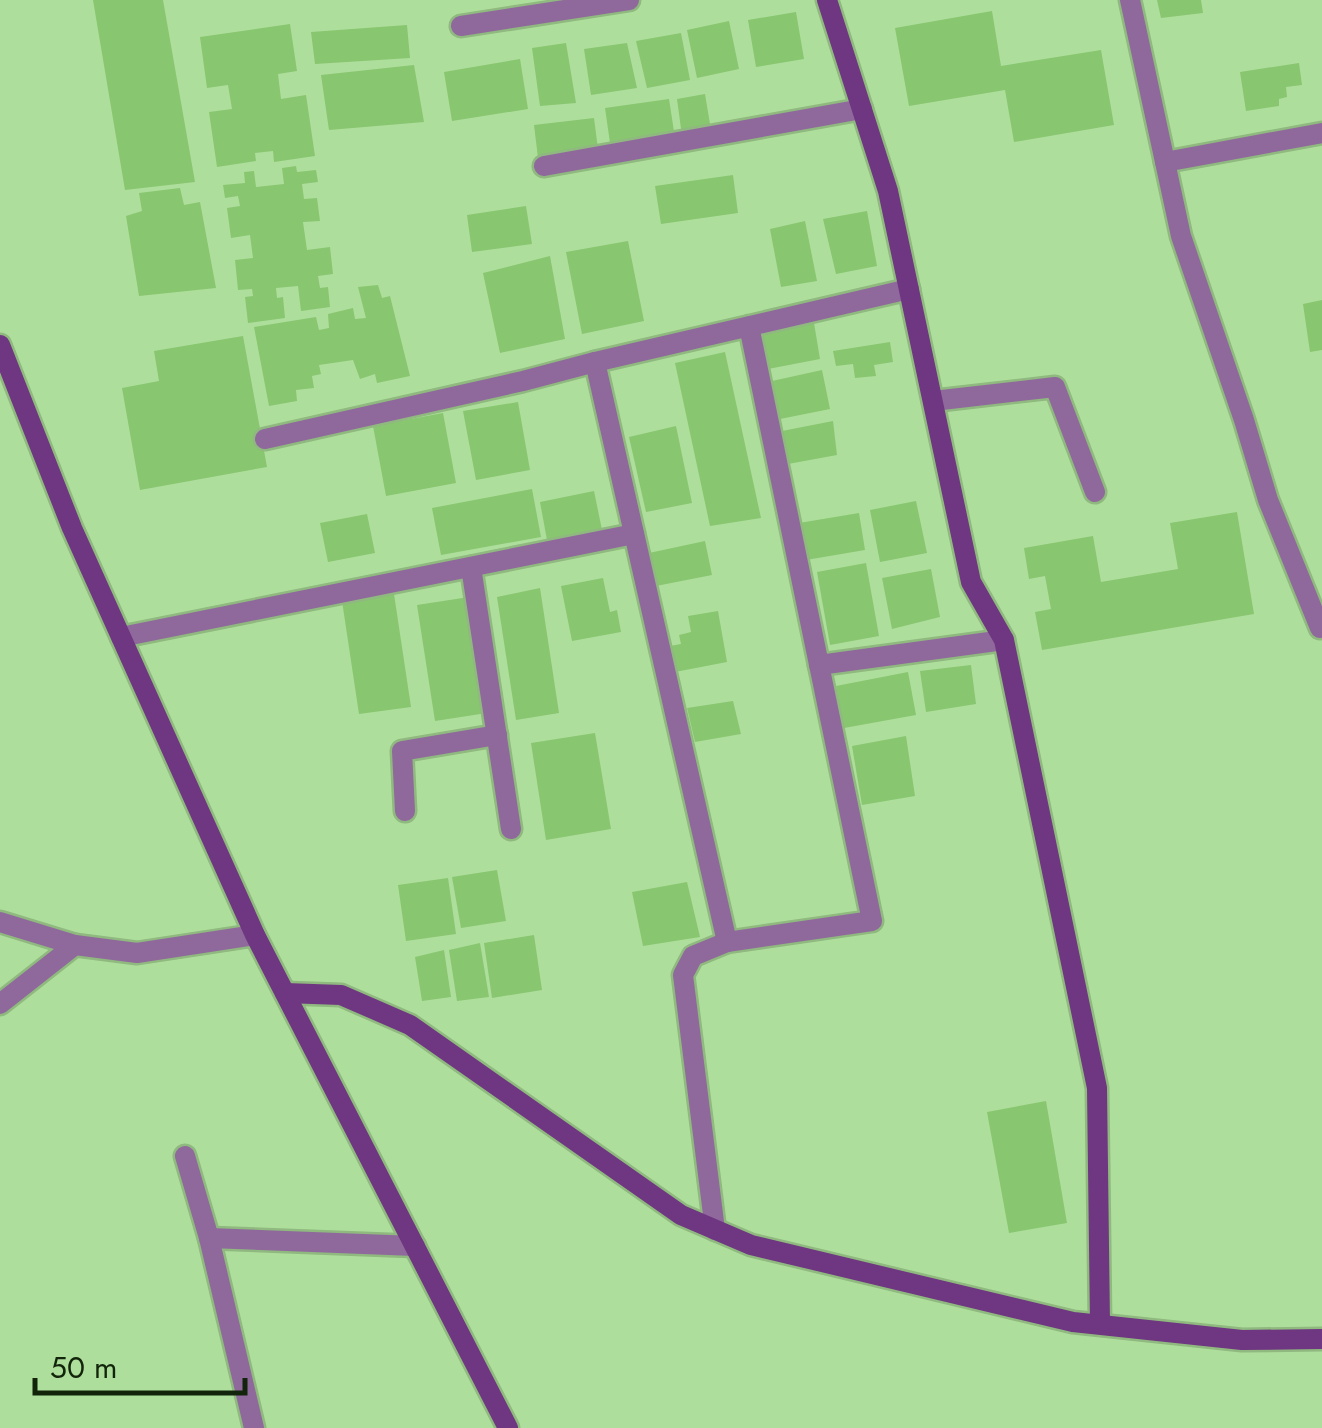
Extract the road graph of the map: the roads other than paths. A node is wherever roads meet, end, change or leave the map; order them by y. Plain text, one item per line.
1 (625, 0) edge
2 (827, 0) edge
3 (1130, 0) edge
4 (461, 26) dead end
5 (862, 109) junction
6 (1322, 133) edge
7 (1166, 162) junction
8 (544, 166) dead end
9 (909, 290) junction
10 (749, 326) junction
11 (0, 345) edge
12 (595, 362) junction
13 (933, 401) junction
14 (265, 439) dead end
15 (1095, 492) dead end
16 (634, 534) junction
17 (472, 567) junction
18 (1320, 628) dead end
19 (121, 637) junction
20 (1004, 640) junction
21 (819, 666) junction
22 (497, 735) junction
23 (405, 811) dead end
24 (511, 829) dead end
25 (0, 922) edge
26 (255, 936) junction
27 (728, 942) junction
28 (76, 945) junction
29 (284, 994) junction
30 (0, 1004) edge
31 (186, 1156) dead end
32 (715, 1230) junction
33 (209, 1238) junction
34 (414, 1246) junction
35 (1100, 1324) junction
36 (1322, 1339) edge
37 (254, 1428) edge
38 (508, 1428) edge

1 - 4 street
2 - 5 street
3 - 7 street
5 - 8 street
5 - 9 street
6 - 7 street
7 - 18 street
9 - 10 street
9 - 13 street
10 - 12 street
10 - 21 street
11 - 19 street
12 - 14 street
12 - 16 street
13 - 15 street
13 - 20 street
16 - 17 street
16 - 27 street
17 - 19 street
17 - 22 street
19 - 26 street
20 - 21 street
20 - 35 street
21 - 27 street
22 - 23 street
22 - 24 street
25 - 28 street
26 - 28 street
26 - 29 street
27 - 32 street
28 - 30 street
29 - 32 street
29 - 34 street
31 - 33 street
32 - 35 street
33 - 34 street
33 - 37 street
34 - 38 street
35 - 36 street

